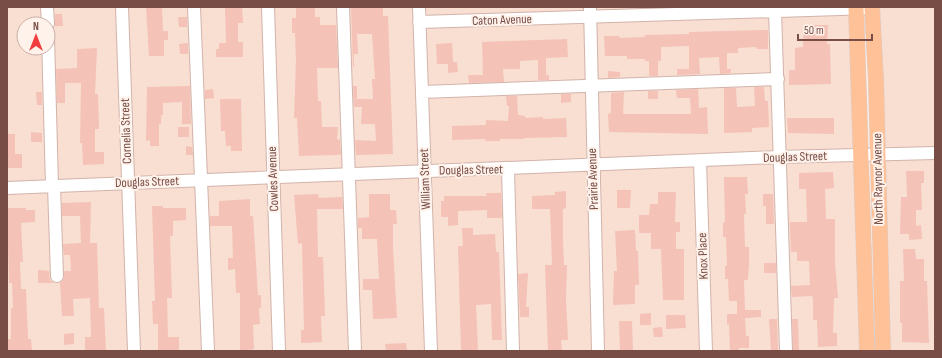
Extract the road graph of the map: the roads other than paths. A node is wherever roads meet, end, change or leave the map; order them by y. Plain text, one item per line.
1 (122, 7) edge
2 (194, 7) edge
3 (268, 7) edge
4 (343, 7) edge
5 (419, 7) edge
6 (872, 7) edge
7 (856, 8) edge
8 (760, 9) edge
9 (775, 11) junction
10 (590, 12) edge
11 (419, 22) junction
12 (49, 56) edge
13 (778, 79) junction
14 (592, 86) junction
15 (422, 92) junction
16 (935, 153) edge
17 (861, 155) junction
18 (878, 155) junction
19 (779, 157) junction
20 (700, 161) junction
21 (593, 165) junction
22 (508, 169) junction
23 (424, 170) junction
24 (348, 174) junction
25 (273, 177) junction
26 (200, 180) junction
27 (128, 183) junction
28 (53, 186) junction
29 (7, 188) edge
30 (57, 276) dead end
31 (134, 351) edge
32 (208, 351) edge
33 (280, 351) edge
34 (355, 351) edge
35 (431, 351) edge
36 (512, 351) edge
37 (598, 351) edge
38 (706, 351) edge
39 (786, 351) edge
40 (867, 351) edge
41 (883, 351) edge

1 - 27 street, Cornelia Street
2 - 26 street
3 - 25 street, Cowles Avenue
4 - 24 street
5 - 11 street, William Street
6 - 7 street, Caton Avenue
6 - 18 main road, North Raynor Avenue
7 - 9 street, Caton Avenue
7 - 17 main road, North Raynor Avenue
8 - 9 street, Caton Avenue
8 - 10 street, Caton Avenue
9 - 13 street
10 - 11 street, Caton Avenue
10 - 14 street, Prairie Avenue
11 - 15 street, William Street
12 - 28 street
13 - 14 street
13 - 19 street
14 - 15 street
14 - 21 street, Prairie Avenue
15 - 23 street, William Street
16 - 18 street, Douglas Street
17 - 18 street, Douglas Street
17 - 19 street, Douglas Street
17 - 40 main road, North Raynor Avenue
18 - 41 main road, North Raynor Avenue
19 - 20 street, Douglas Street
19 - 39 street
20 - 21 street, Douglas Street
20 - 38 street, Knox Place
21 - 22 street, Douglas Street
21 - 37 street, Prairie Avenue
22 - 23 street, Douglas Street
22 - 36 street
23 - 24 street, Douglas Street
23 - 35 street, William Street
24 - 25 street, Douglas Street
24 - 34 street
25 - 26 street, Douglas Street
25 - 33 street, Cowles Avenue
26 - 27 street, Douglas Street
26 - 32 street
27 - 28 street, Douglas Street
27 - 31 street, Cornelia Street
28 - 29 street, Douglas Street
28 - 30 street

